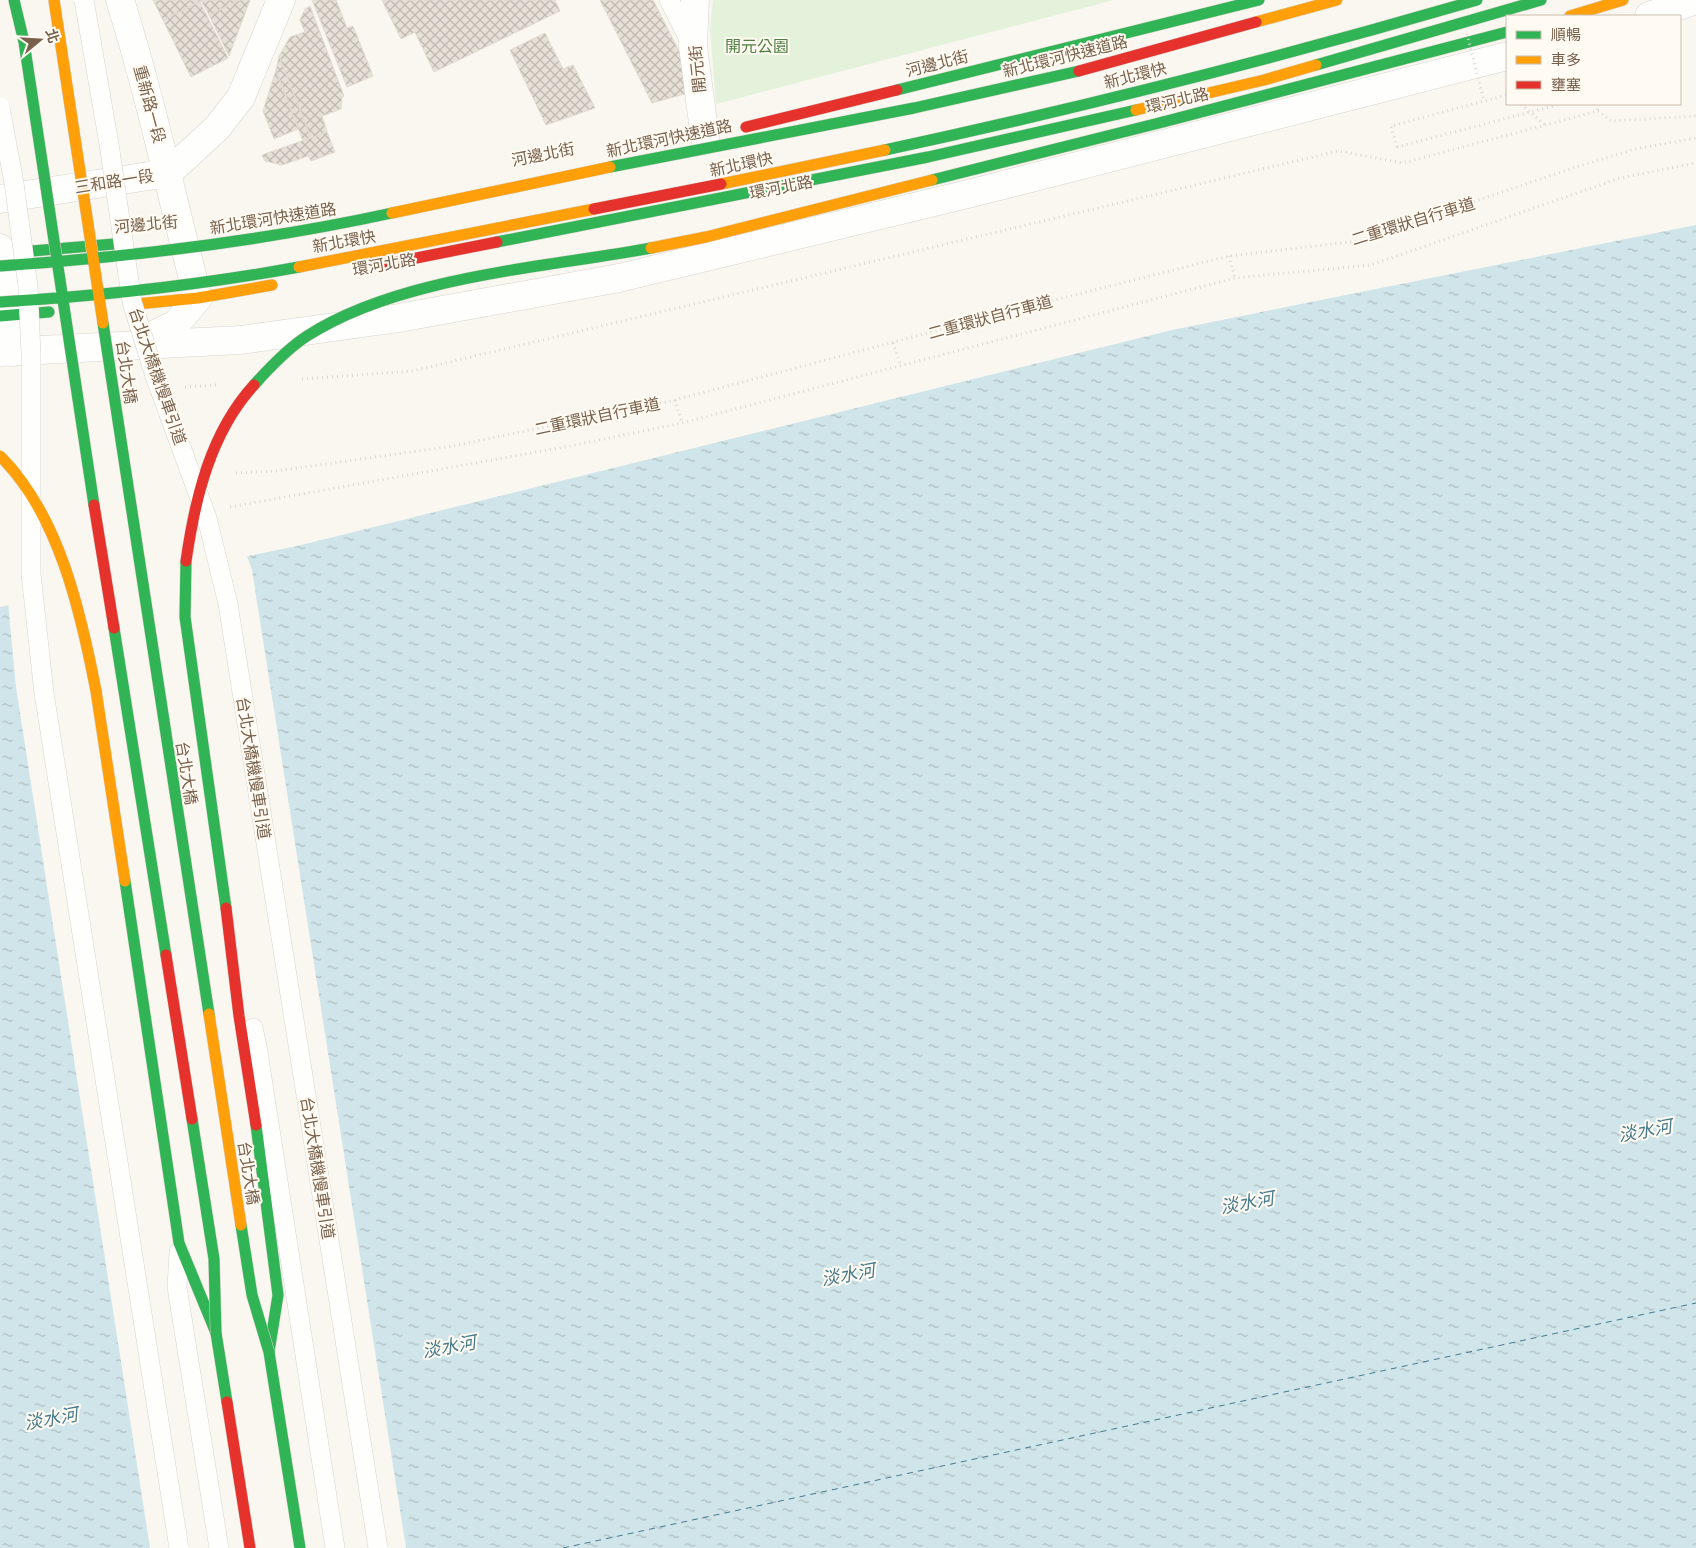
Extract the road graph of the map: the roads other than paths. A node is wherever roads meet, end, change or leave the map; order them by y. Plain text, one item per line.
1 (14, 0) edge
2 (54, 0) edge
3 (84, 0) edge
4 (120, 0) edge
5 (281, 0) edge
6 (669, 0) edge
7 (695, 0) edge
8 (1259, 0) edge
9 (1337, 0) edge
10 (1477, 0) edge
11 (1541, 0) edge
12 (1623, 0) edge
13 (1696, 0) edge
14 (1573, 15) edge
15 (1653, 15) edge
16 (1506, 32) edge
17 (693, 46) junction
18 (1506, 56) edge
19 (0, 108) edge
20 (721, 134) junction
21 (168, 173) junction
22 (0, 199) edge
23 (182, 238) junction
24 (0, 255) edge
25 (373, 266) dead end
26 (286, 282) dead end
27 (198, 298) junction
28 (3, 311) edge
29 (132, 346) junction
30 (7, 352) edge
31 (0, 456) edge
32 (234, 961) junction
33 (179, 1243) junction
34 (216, 1333) junction
35 (269, 1352) junction
36 (179, 1548) edge
37 (219, 1548) edge
38 (250, 1548) edge
39 (300, 1548) edge
40 (335, 1548) edge
41 (378, 1548) edge

1 - 34 main road, bridge
2 - 35 main road, 台北大橋, bridge
3 - 41 lane, 台北大橋機慢車引道, bridge
4 - 21 street, 重新路一段
5 - 21 street, 三和路一段
6 - 17 lane
7 - 17 street, 開元街
8 - 20 main road, 河邊北街
9 - 24 main road, 新北環河快速道路, bridge
10 - 28 main road, 新北環快, bridge
11 - 25 main road, 環河北路
12 - 14 main road
13 - 15 street
16 - 32 main road, bridge
17 - 20 street, 開元街
18 - 29 street
19 - 36 lane, bridge
20 - 23 main road, 河邊北街
21 - 22 street, 三和路一段
21 - 23 street, 重新路一段
23 - 24 main road, 河邊北街
23 - 27 street, 重新路一段
24 - 28 street
26 - 27 main road
27 - 28 main road
27 - 29 street
28 - 30 street
29 - 30 street
31 - 33 main road, bridge
32 - 35 main road
32 - 40 lane
33 - 34 main road
33 - 37 lane
34 - 38 main road
35 - 39 main road, 台北大橋

